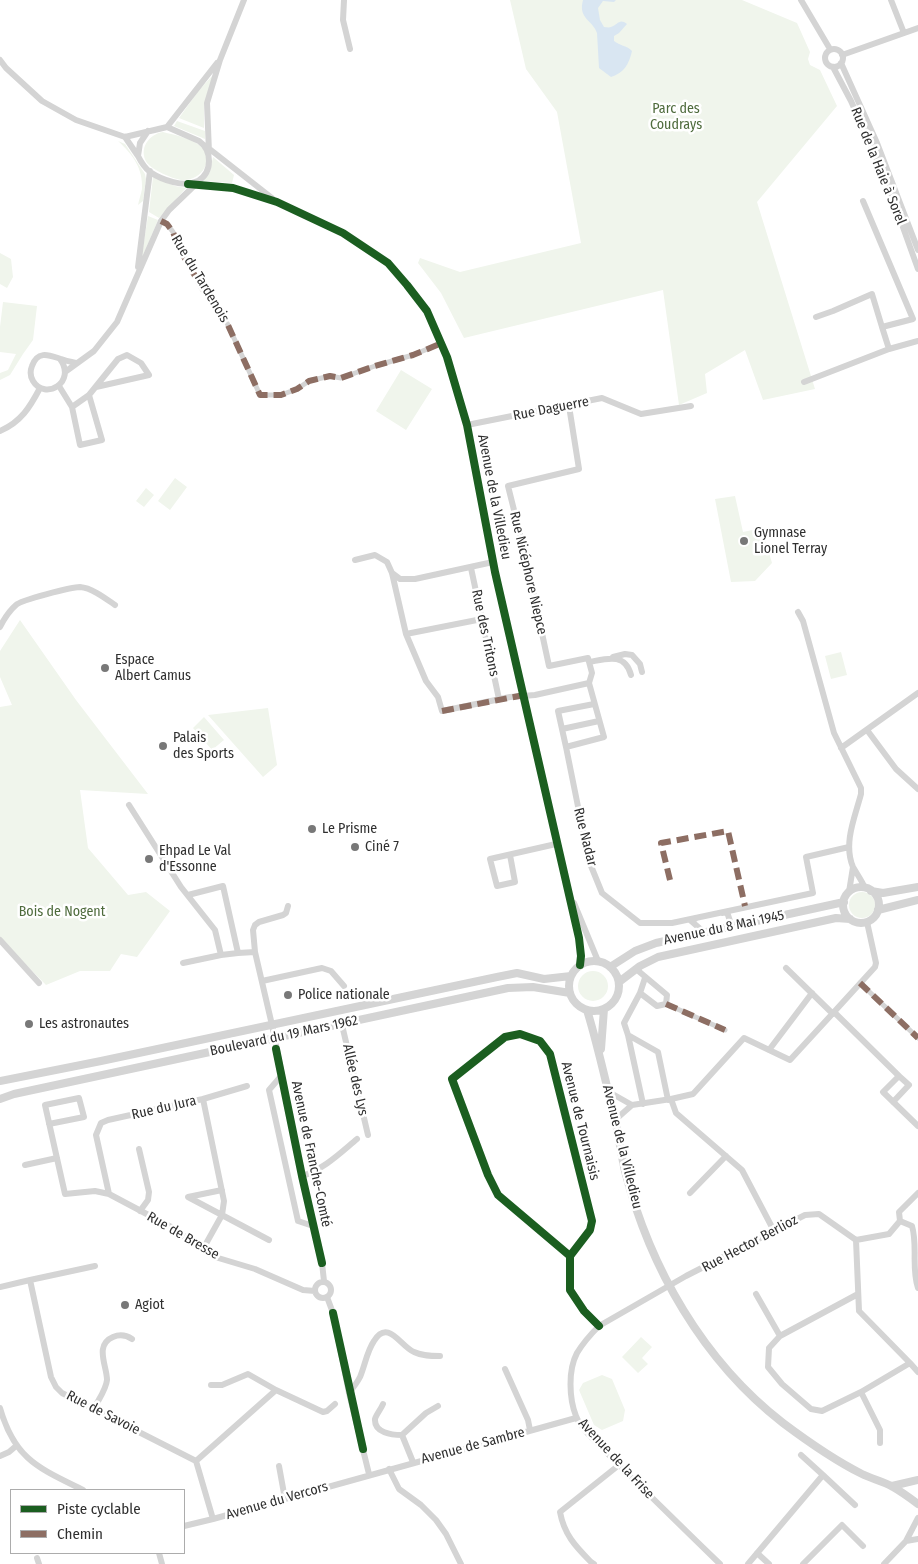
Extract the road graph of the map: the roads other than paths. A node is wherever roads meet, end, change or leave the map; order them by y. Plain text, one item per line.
1 (244, 0) edge
2 (344, 0) edge
3 (801, 0) edge
4 (891, 0) edge
5 (918, 28) edge
6 (904, 32) junction
7 (350, 49) dead end
8 (830, 49) junction
9 (842, 55) junction
10 (0, 60) edge
11 (220, 60) junction
12 (841, 63) junction
13 (833, 67) junction
14 (167, 128) junction
15 (148, 132) junction
16 (125, 137) junction
17 (207, 149) junction
18 (138, 156) junction
19 (150, 172) junction
20 (197, 182) junction
21 (863, 201) dead end
22 (277, 202) junction
23 (161, 221) junction
24 (918, 250) edge
25 (918, 269) edge
26 (138, 273) junction
27 (816, 317) dead end
28 (882, 327) junction
29 (918, 342) edge
30 (442, 343) junction
31 (889, 349) junction
32 (60, 359) junction
33 (77, 363) junction
34 (65, 372) junction
35 (804, 382) dead end
36 (59, 386) junction
37 (96, 387) junction
38 (40, 388) junction
39 (89, 395) junction
40 (569, 406) junction
41 (691, 406) dead end
42 (72, 407) junction
43 (467, 425) junction
44 (0, 431) edge
45 (355, 560) dead end
46 (494, 562) junction
47 (471, 568) junction
48 (392, 573) junction
49 (114, 605) dead end
50 (798, 612) dead end
51 (482, 618) junction
52 (0, 627) edge
53 (406, 634) junction
54 (612, 658) junction
55 (589, 662) junction
56 (642, 672) dead end
57 (631, 675) dead end
58 (589, 683) junction
59 (918, 693) edge
60 (524, 695) junction
61 (499, 699) junction
62 (594, 704) junction
63 (599, 721) junction
64 (562, 729) junction
65 (868, 730) junction
66 (566, 747) junction
67 (841, 748) junction
68 (918, 789) edge
69 (130, 805) dead end
70 (556, 844) junction
71 (849, 847) junction
72 (510, 855) junction
73 (853, 867) junction
74 (566, 883) junction
75 (918, 887) edge
76 (868, 889) junction
77 (849, 892) junction
78 (188, 895) junction
79 (918, 900) edge
80 (844, 902) junction
81 (288, 906) dead end
82 (878, 910) junction
83 (850, 918) junction
84 (867, 922) junction
85 (732, 927) junction
86 (705, 933) junction
87 (0, 940) edge
88 (255, 952) junction
89 (238, 953) junction
90 (221, 955) junction
91 (598, 961) junction
92 (183, 963) dead end
93 (580, 965) junction
94 (610, 967) junction
95 (786, 968) dead end
96 (636, 969) junction
97 (571, 976) junction
98 (645, 978) junction
99 (262, 981) junction
100 (619, 982) junction
101 (39, 983) dead end
102 (860, 983) junction
103 (344, 986) dead end
104 (570, 992) junction
105 (640, 993) junction
106 (812, 993) junction
107 (666, 1004) junction
108 (604, 1009) junction
109 (587, 1010) junction
110 (834, 1013) junction
111 (272, 1025) junction
112 (342, 1025) junction
113 (726, 1030) dead end
114 (628, 1035) junction
115 (274, 1038) junction
116 (918, 1038) edge
117 (769, 1050) junction
118 (600, 1055) junction
119 (282, 1075) junction
120 (899, 1076) junction
121 (0, 1080) edge
122 (247, 1086) dead end
123 (609, 1092) junction
124 (0, 1099) edge
125 (203, 1099) junction
126 (670, 1100) junction
127 (893, 1102) junction
128 (643, 1104) junction
129 (632, 1105) junction
130 (615, 1120) junction
131 (50, 1124) junction
132 (918, 1126) edge
133 (368, 1135) dead end
134 (357, 1139) dead end
135 (139, 1149) dead end
136 (726, 1156) junction
137 (57, 1158) junction
138 (25, 1165) dead end
139 (302, 1176) junction
140 (222, 1190) junction
141 (690, 1193) dead end
142 (918, 1193) edge
143 (110, 1194) junction
144 (140, 1211) junction
145 (222, 1215) junction
146 (900, 1221) junction
147 (313, 1226) junction
148 (774, 1231) junction
149 (269, 1240) dead end
150 (856, 1240) junction
151 (203, 1249) junction
152 (570, 1256) junction
153 (95, 1266) dead end
154 (30, 1280) junction
155 (324, 1282) junction
156 (0, 1287) edge
157 (669, 1287) junction
158 (918, 1288) edge
159 (315, 1291) junction
160 (756, 1294) dead end
161 (858, 1294) junction
162 (327, 1297) junction
163 (599, 1326) junction
164 (780, 1336) junction
165 (132, 1339) dead end
166 (440, 1356) dead end
167 (910, 1363) junction
168 (505, 1369) dead end
169 (918, 1372) edge
170 (212, 1385) dead end
171 (276, 1390) junction
172 (861, 1392) junction
173 (350, 1393) junction
174 (335, 1404) dead end
175 (383, 1404) dead end
176 (438, 1406) dead end
177 (0, 1408) edge
178 (94, 1409) junction
179 (576, 1418) junction
180 (530, 1430) junction
181 (402, 1435) junction
182 (880, 1443) dead end
183 (16, 1446) junction
184 (0, 1456) edge
185 (801, 1456) dead end
186 (196, 1461) junction
187 (413, 1462) junction
188 (619, 1465) junction
189 (279, 1466) dead end
190 (389, 1469) junction
191 (369, 1474) junction
192 (823, 1475) junction
193 (918, 1480) edge
194 (892, 1486) junction
195 (82, 1489) edge
196 (285, 1499) junction
197 (918, 1504) edge
198 (855, 1505) dead end
199 (918, 1518) edge
200 (213, 1519) junction
201 (185, 1526) edge
202 (918, 1539) edge
203 (906, 1541) junction
204 (864, 1546) dead end
205 (758, 1553) junction
206 (718, 1563) edge
207 (461, 1564) edge
208 (594, 1564) edge
209 (748, 1564) edge
210 (769, 1564) edge
211 (803, 1564) edge
212 (884, 1564) edge

1 - 11 street
2 - 7 street
3 - 8 street
4 - 6 street
5 - 6 street
6 - 9 street
8 - 9 street
8 - 13 street
9 - 12 street
10 - 16 street
11 - 14 street
11 - 17 street
12 - 13 street
12 - 24 street, Rue de la Haie à Sorel
13 - 25 street, Rue de la Haie à Sorel
14 - 15 street
14 - 17 street
15 - 16 street
15 - 18 street
16 - 18 street
17 - 20 street
17 - 22 street, Avenue de la Villedieu
18 - 19 street
19 - 20 street, Avenue de la Villedieu
19 - 26 street
20 - 22 street, Avenue de la Villedieu
20 - 23 street
21 - 28 street
22 - 30 street, Avenue de la Villedieu
23 - 26 street
23 - 30 street, Rue du Tardenois
26 - 33 street
27 - 28 street
28 - 31 street
29 - 31 street
30 - 43 street, Avenue de la Villedieu
31 - 35 street
32 - 33 street
32 - 34 street
32 - 38 street
33 - 34 street
34 - 36 street
36 - 38 street
36 - 42 street
37 - 37 street
37 - 39 street
38 - 44 street
39 - 42 street
39 - 42 street
40 - 41 street, Rue Daguerre
40 - 43 street, Rue Daguerre
40 - 55 street, Rue Nicéphore Niepce
43 - 46 street, Avenue de la Villedieu
45 - 48 street
46 - 47 street
46 - 60 street, Avenue de la Villedieu
47 - 48 street
47 - 51 street, Rue des Tritons
48 - 53 street
49 - 52 street
50 - 67 street
51 - 53 street
51 - 61 street, Rue des Tritons
53 - 61 street
54 - 55 street
54 - 56 street
54 - 57 street
55 - 58 street
58 - 60 street
58 - 62 street
59 - 65 street
60 - 61 street
60 - 70 street, Avenue de la Villedieu
62 - 63 street
62 - 64 street, Rue Nadar
63 - 64 street
63 - 66 street
64 - 66 street, Rue Nadar
65 - 67 street
65 - 68 street
66 - 71 street, Rue Nadar
67 - 71 street
69 - 78 street
70 - 72 street
70 - 74 street, Avenue de la Villedieu
71 - 73 street
72 - 72 street
73 - 76 street
73 - 77 street
74 - 91 street, Avenue de la Villedieu
74 - 93 street, Avenue de la Villedieu
75 - 76 street
76 - 77 street
76 - 82 street
77 - 80 street
78 - 89 street
78 - 90 street
79 - 82 street
80 - 83 street
80 - 85 street, Avenue du 8 Mai 1945
81 - 88 street, Avenue de Franche-Comté
82 - 84 street
83 - 84 street, Avenue du 8 Mai 1945
83 - 96 street, Avenue du 8 Mai 1945
84 - 102 street
85 - 86 street, Avenue du 8 Mai 1945
85 - 86 street
86 - 94 street, Avenue du 8 Mai 1945
87 - 101 street
88 - 89 street
88 - 99 street, Avenue de Franche-Comté
89 - 90 street
90 - 92 street
91 - 93 street
91 - 94 street
93 - 97 street
94 - 100 street
95 - 106 street
96 - 98 street
96 - 100 street, Avenue du 8 Mai 1945
97 - 104 street
97 - 111 street, Boulevard du 19 Mars 1962
98 - 105 street
98 - 107 street
99 - 103 street
99 - 111 street, Avenue de Franche-Comté
100 - 108 street
102 - 110 street
102 - 116 street
104 - 109 street
104 - 112 street, Boulevard du 19 Mars 1962
105 - 107 street
105 - 114 street
106 - 110 street
106 - 117 street
107 - 113 street
108 - 109 street
108 - 118 street, Avenue de la Villedieu
109 - 118 street, Avenue de la Villedieu
110 - 117 street
110 - 120 street
111 - 115 street, Avenue de Franche-Comté
111 - 121 street, Boulevard du 19 Mars 1962
112 - 115 street, Boulevard du 19 Mars 1962
112 - 133 street, Allée des Lys
114 - 126 street
114 - 128 street
115 - 119 street, Avenue de Franche-Comté
115 - 124 street, Boulevard du 19 Mars 1962
117 - 126 street
118 - 123 street, Avenue de la Villedieu
119 - 139 street, Avenue de Franche-Comté
119 - 147 street, Avenue de Franche-Comté
120 - 127 street
120 - 127 street
122 - 125 street
123 - 129 street
123 - 130 street, Avenue de la Villedieu
125 - 140 street, Rue du Jura
125 - 143 street, Rue du Jura
126 - 128 street
126 - 136 street
127 - 132 street
128 - 129 street
129 - 130 street
130 - 157 street, Avenue de la Villedieu
131 - 131 street
131 - 137 street
134 - 139 street
135 - 144 street
136 - 141 street
136 - 148 street
137 - 138 street
137 - 143 street
139 - 147 street, Avenue de Franche-Comté
140 - 145 street, Rue du Jura
140 - 145 street
142 - 146 street
143 - 144 street, Rue de Bresse
144 - 151 street, Rue de Bresse
145 - 149 street
145 - 151 street, Rue du Jura
146 - 150 street
146 - 158 street
147 - 155 street, Avenue de Franche-Comté
148 - 150 street, Rue Hector Berlioz
148 - 157 street, Rue Hector Berlioz
150 - 161 street
151 - 159 street, Rue de Bresse
152 - 152 street, Avenue de Tournaisis
152 - 163 street
153 - 154 street
154 - 156 street
154 - 178 street, Rue de Savoie
155 - 159 street
155 - 162 street
157 - 163 street, Avenue de la Frise
157 - 194 street, Avenue de la Villedieu
159 - 162 street
160 - 164 street
161 - 164 street
161 - 167 street
162 - 173 street
163 - 179 street, Avenue de la Frise
164 - 172 street
165 - 178 street
166 - 173 street
167 - 169 street
167 - 172 street
168 - 180 street
170 - 171 street
171 - 174 street
171 - 186 street
172 - 182 street
173 - 191 street
175 - 181 street
176 - 181 street
177 - 183 street
178 - 186 street, Rue de Savoie
179 - 180 street, Avenue de Sambre
179 - 188 street, Avenue de la Frise
180 - 187 street, Avenue de Sambre
181 - 187 street
183 - 184 street
183 - 195 street
185 - 192 street
186 - 200 street
187 - 190 street, Avenue de Sambre
188 - 206 street, Avenue de la Frise
188 - 208 street
189 - 196 street
190 - 191 street, Avenue de Sambre
190 - 207 street
191 - 196 street, Avenue du Vercors
192 - 198 street
192 - 205 street
193 - 194 street
194 - 197 street, Avenue de la Villedieu
196 - 200 street, Avenue du Vercors
199 - 203 street
200 - 201 street, Avenue du Vercors
202 - 203 street
203 - 212 street
204 - 211 street
205 - 209 street
205 - 210 street

